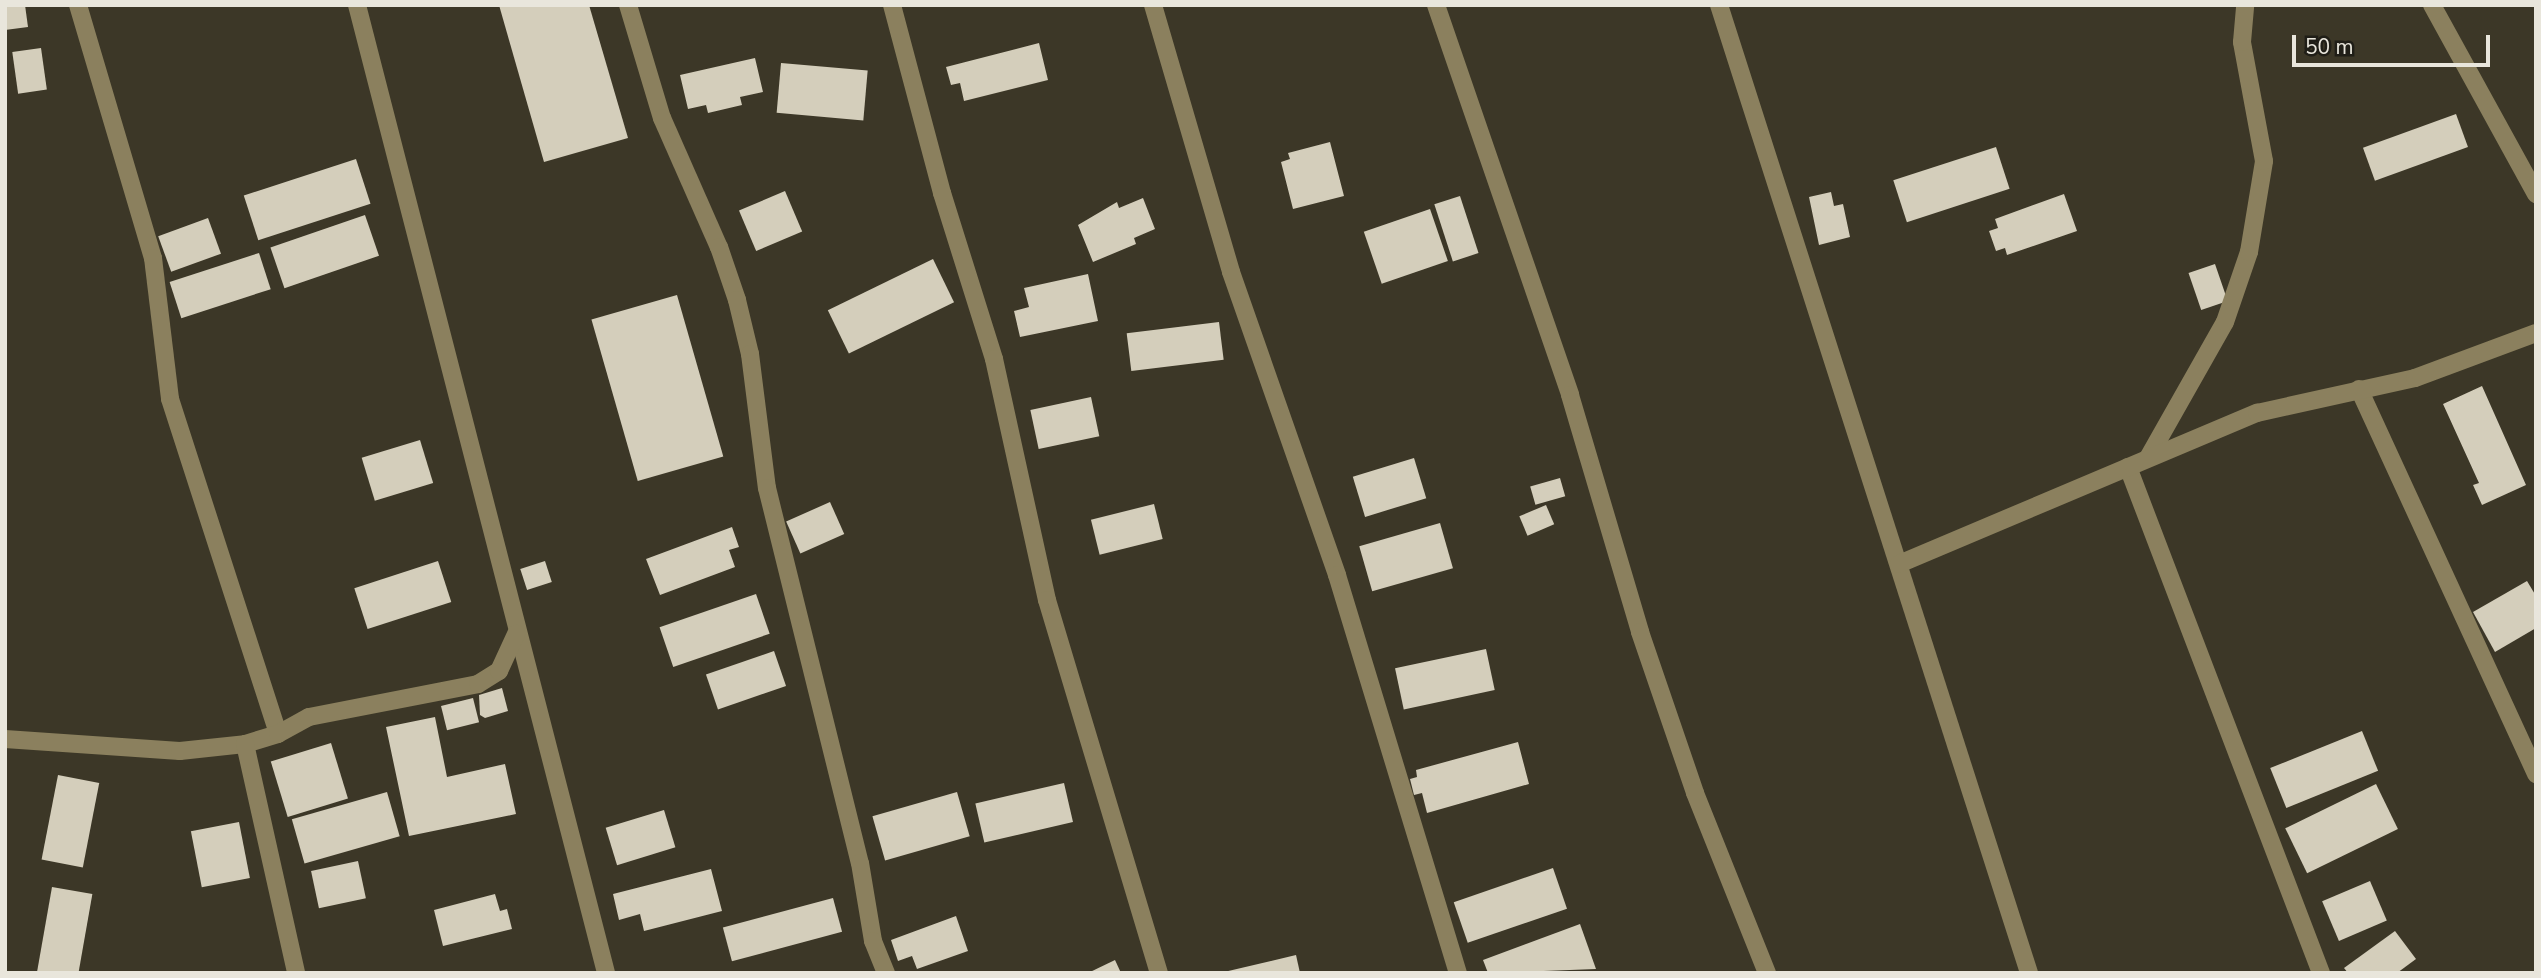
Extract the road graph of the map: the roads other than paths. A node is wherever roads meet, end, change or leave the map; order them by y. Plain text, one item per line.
1 (78, 5) edge
2 (357, 5) edge
3 (628, 5) edge
4 (892, 5) edge
5 (1153, 5) edge
6 (1436, 5) edge
7 (1718, 5) edge
8 (2245, 5) edge
9 (2432, 5) edge
10 (2536, 194) edge
11 (2536, 333) edge
12 (2359, 389) junction
13 (2148, 458) junction
14 (2129, 467) junction
15 (1899, 564) junction
16 (516, 634) junction
17 (278, 734) junction
18 (5, 739) edge
19 (245, 744) junction
20 (2536, 774) edge
21 (296, 973) edge
22 (606, 973) edge
23 (886, 973) edge
24 (1159, 973) edge
25 (1458, 973) edge
26 (1768, 973) edge
27 (2029, 973) edge
28 (2321, 973) edge

1 - 17 street
2 - 16 street
3 - 23 street
4 - 24 street
5 - 25 street
6 - 26 street
7 - 15 street
8 - 13 street
9 - 10 street
11 - 12 street
12 - 13 street
12 - 20 street
13 - 14 street
14 - 15 street
14 - 28 street
15 - 27 street
16 - 17 street
16 - 22 street
17 - 19 street
18 - 19 street
19 - 21 street

